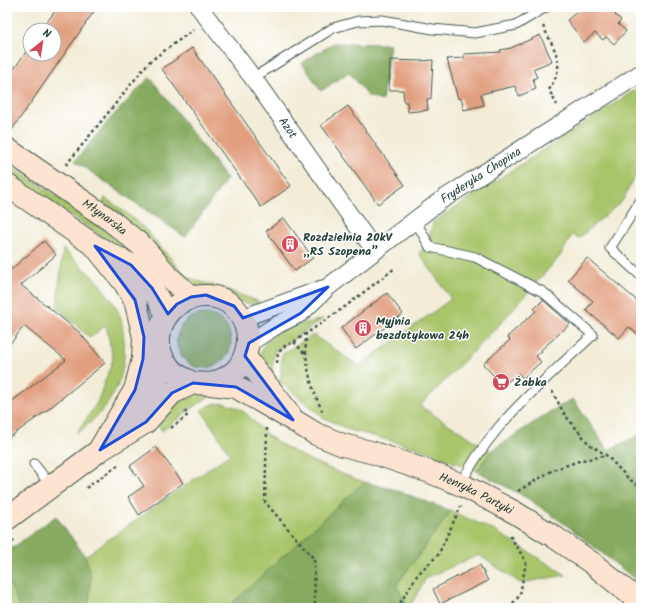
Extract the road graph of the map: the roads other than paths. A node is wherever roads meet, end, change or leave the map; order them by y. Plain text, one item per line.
1 (546, 7) edge
2 (203, 13) edge
3 (641, 73) edge
4 (253, 78) junction
5 (7, 149) edge
6 (7, 185) edge
7 (641, 200) edge
8 (414, 220) junction
9 (95, 246) junction
10 (375, 251) junction
11 (641, 276) edge
12 (328, 287) junction
13 (191, 297) junction
14 (166, 316) junction
15 (243, 318) junction
16 (247, 349) junction
17 (166, 364) junction
18 (202, 383) junction
19 (293, 420) junction
20 (100, 450) junction
21 (34, 464) dead end
22 (51, 486) junction
23 (461, 494) junction
24 (7, 519) edge
25 (641, 603) edge

1 - 4 lane
2 - 4 street, Azot
3 - 8 street, Fryderyka Chopina
4 - 10 street, Azot
5 - 13 main road, Młynarska
6 - 9 main road
7 - 11 lane
8 - 10 street, Fryderyka Chopina
8 - 23 lane
9 - 14 main road
9 - 20 main road
10 - 12 street, Fryderyka Chopina
12 - 15 street, Fryderyka Chopina
12 - 16 street, Fryderyka Chopina
13 - 14 main road
13 - 15 main road
14 - 17 main road
15 - 16 main road
16 - 18 main road, Fryderyka Chopina
16 - 19 main road
17 - 18 main road
17 - 20 main road, Fryderyka Chopina
18 - 19 main road
18 - 20 main road, Fryderyka Chopina
19 - 23 main road, Henryka Partyki
20 - 22 main road, Fryderyka Chopina
21 - 22 lane
22 - 24 main road, Fryderyka Chopina
23 - 25 main road, Henryka Partyki

